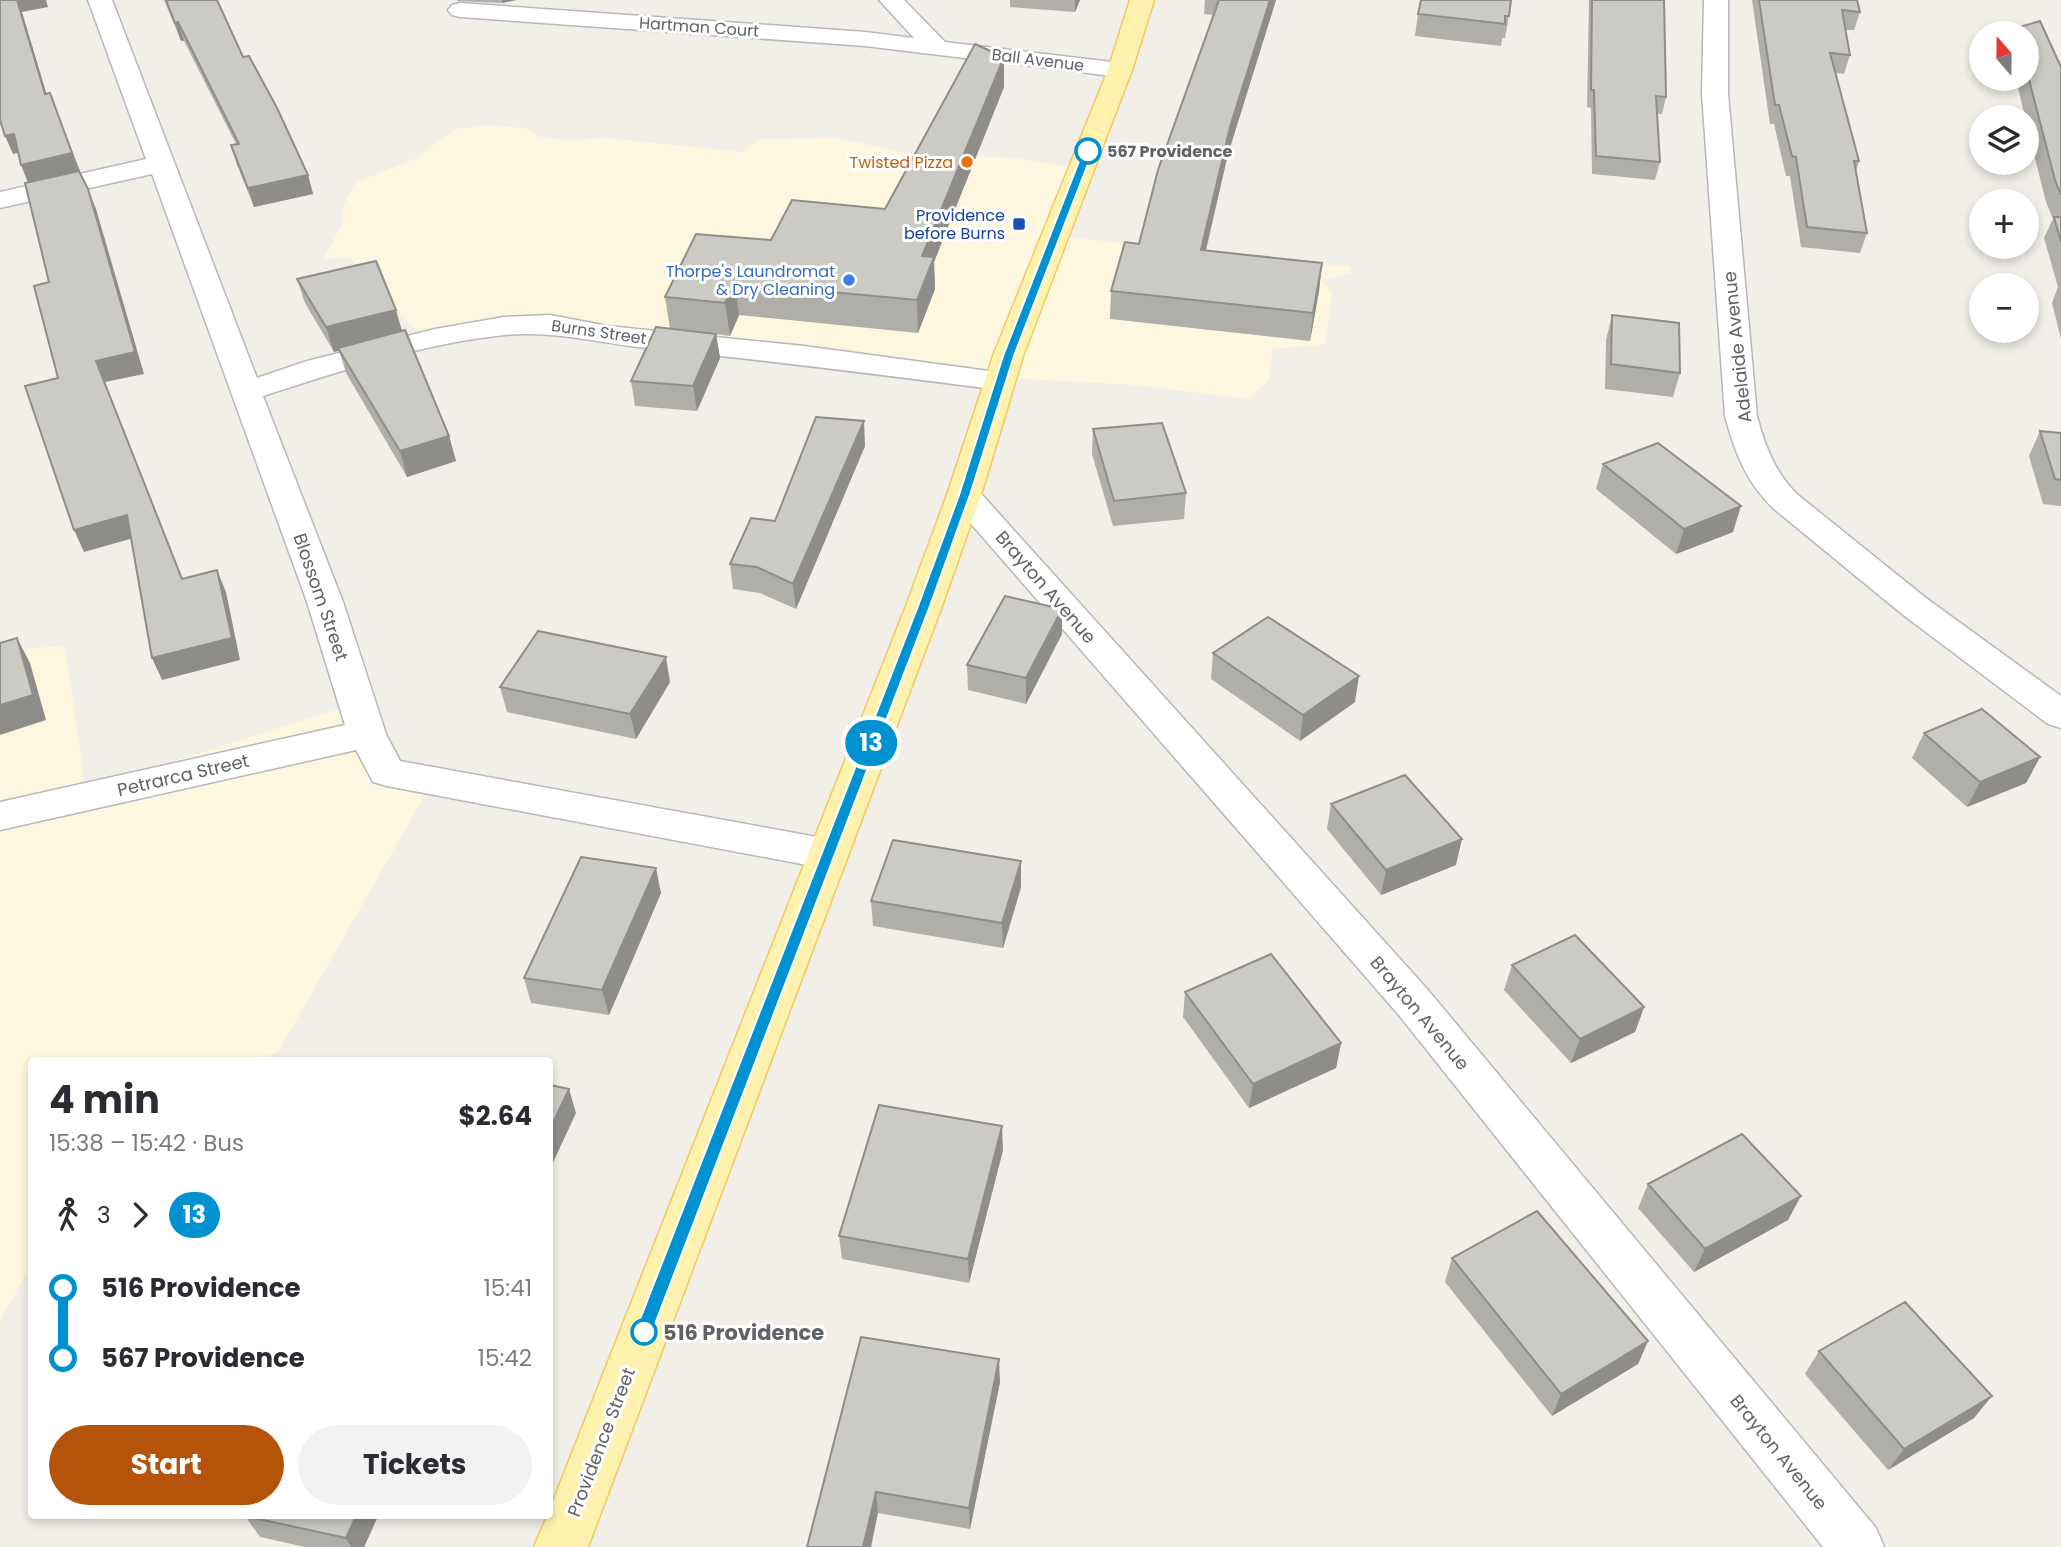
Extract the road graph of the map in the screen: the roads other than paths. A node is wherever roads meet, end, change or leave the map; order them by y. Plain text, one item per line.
1 (100, 0) edge
2 (891, 0) edge
3 (1142, 0) edge
4 (1716, 0) edge
5 (460, 10) dead end
6 (938, 48) junction
7 (1120, 70) junction
8 (162, 164) junction
9 (0, 200) edge
10 (1000, 381) junction
11 (246, 391) junction
12 (964, 495) junction
13 (2061, 715) edge
14 (367, 734) junction
15 (0, 816) edge
16 (828, 854) junction
17 (561, 1547) edge
18 (1857, 1547) edge

1 - 8 street, Blossom Street
2 - 6 street
3 - 7 main road, Providence Street
4 - 13 street, Adelaide Avenue
5 - 6 street, Hartman Court
6 - 7 street, Ball Avenue
7 - 10 main road, Providence Street
8 - 9 street
8 - 11 street, Blossom Street
10 - 11 street, Burns Street
10 - 12 main road, Providence Street
11 - 14 street, Blossom Street
12 - 16 main road, Providence Street
12 - 18 street, Brayton Avenue
14 - 15 street, Petrarca Street
14 - 16 street, Blossom Street
16 - 17 main road, Providence Street

